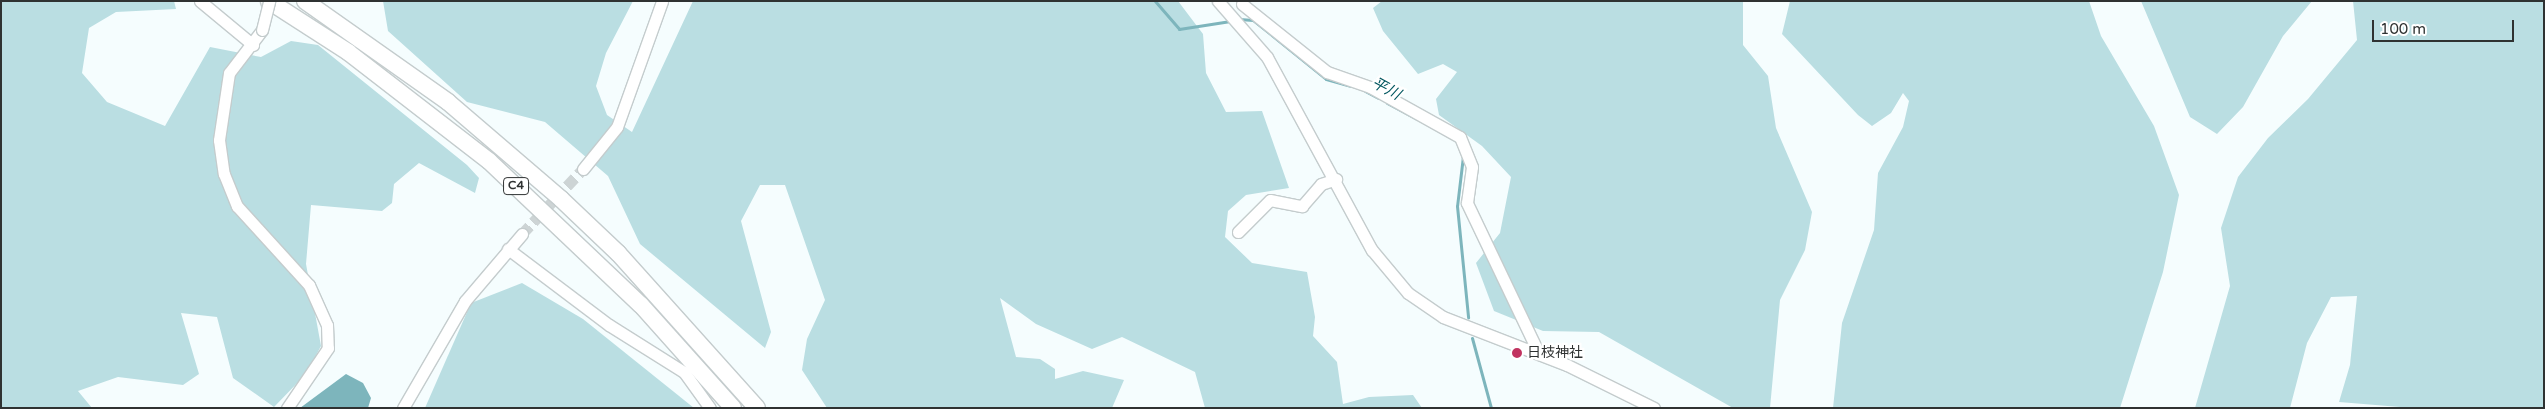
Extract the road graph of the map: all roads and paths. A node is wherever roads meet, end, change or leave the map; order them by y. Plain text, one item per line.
1 (200, 1) edge
2 (269, 1) edge
3 (305, 1) edge
4 (662, 1) edge
5 (1218, 1) edge
6 (1243, 3) edge
7 (1235, 17) junction
8 (253, 45) junction
9 (583, 169) tunnel mouth
10 (1336, 178) junction
11 (1238, 232) dead end
12 (522, 234) tunnel mouth
13 (508, 249) junction
14 (1539, 354) junction
15 (287, 408) edge
16 (403, 408) edge
17 (710, 408) edge
18 (733, 408) edge
19 (757, 408) edge
20 (1654, 408) edge

1 - 8 street
2 - 8 street, bridge
2 - 18 highway, C4
3 - 19 highway, C4
4 - 9 street
5 - 7 street
6 - 7 street
6 - 14 street
7 - 10 street
8 - 15 street
10 - 11 street
10 - 14 street
12 - 13 street
13 - 16 street
13 - 17 street
14 - 20 street

